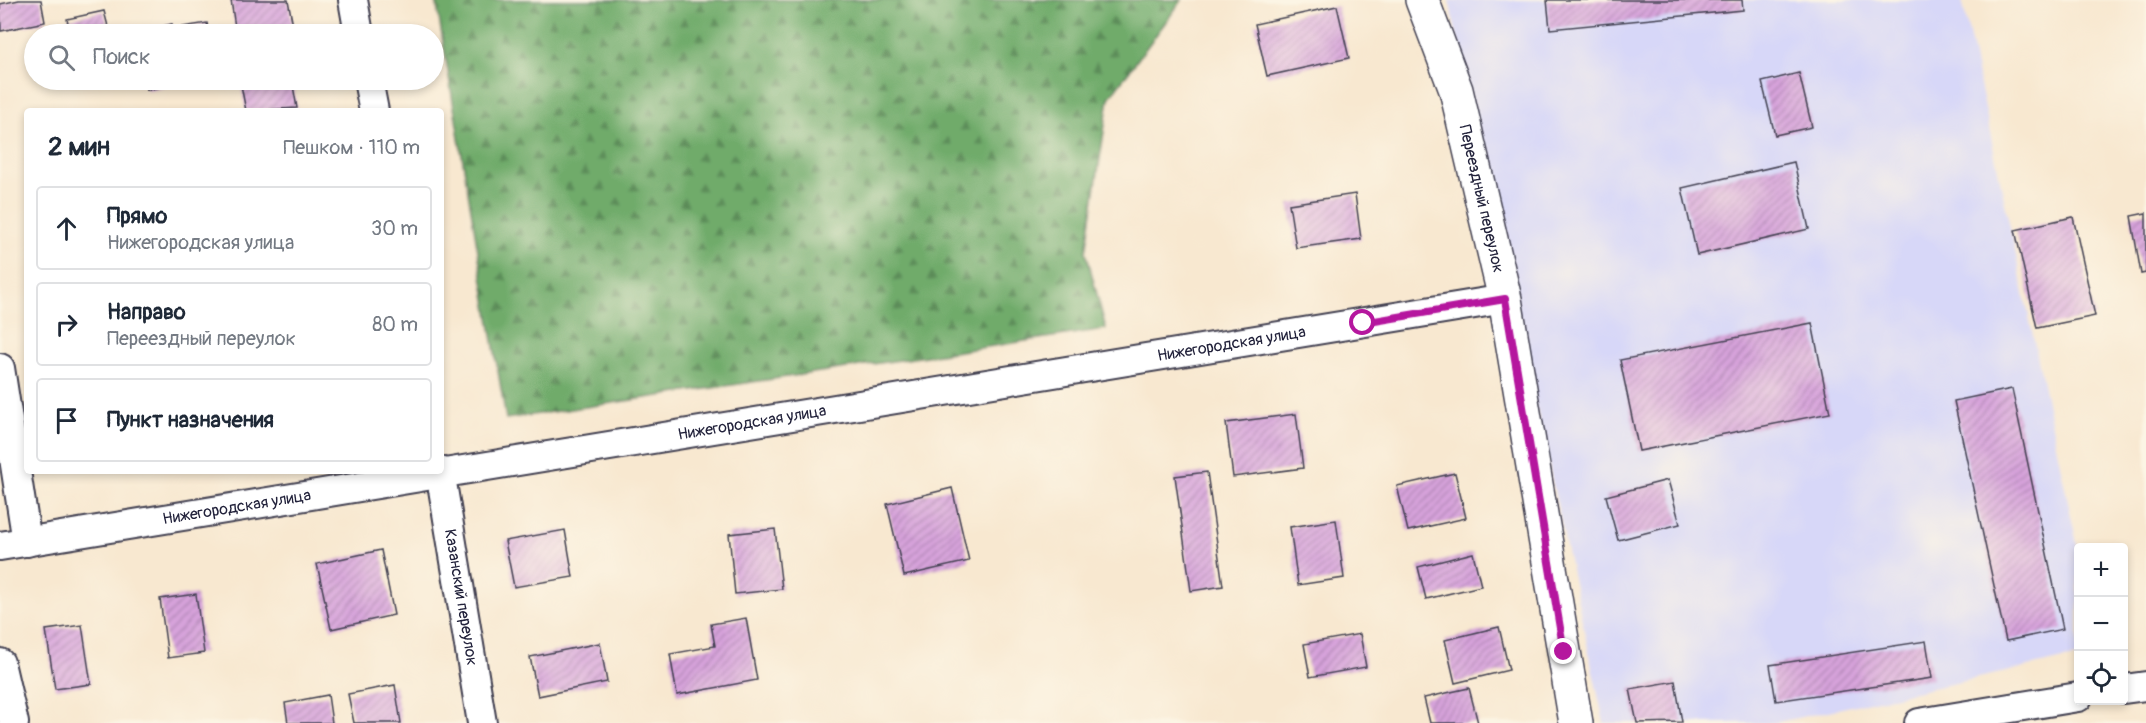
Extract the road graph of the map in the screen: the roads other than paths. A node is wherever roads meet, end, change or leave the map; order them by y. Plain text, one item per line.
1 (353, 0) edge
2 (1422, 0) edge
3 (357, 24) edge
4 (370, 90) edge
5 (373, 108) edge
6 (1505, 299) junction
7 (0, 368) edge
8 (444, 472) edge
9 (434, 474) edge
10 (440, 474) edge
11 (14, 544) edge
12 (0, 663) edge
13 (2146, 686) edge
14 (2128, 688) edge
15 (2074, 698) edge
16 (14, 723) edge
17 (482, 723) edge
18 (1576, 723) edge
19 (1919, 723) edge

1 - 3 street
2 - 6 street, Переездный переулок
4 - 5 street
6 - 8 street, Нижегородская улица
6 - 18 street, Переездный переулок
7 - 11 street
9 - 11 street, Нижегородская улица
10 - 17 street, Казанский переулок
12 - 16 street
13 - 14 street
15 - 19 street

